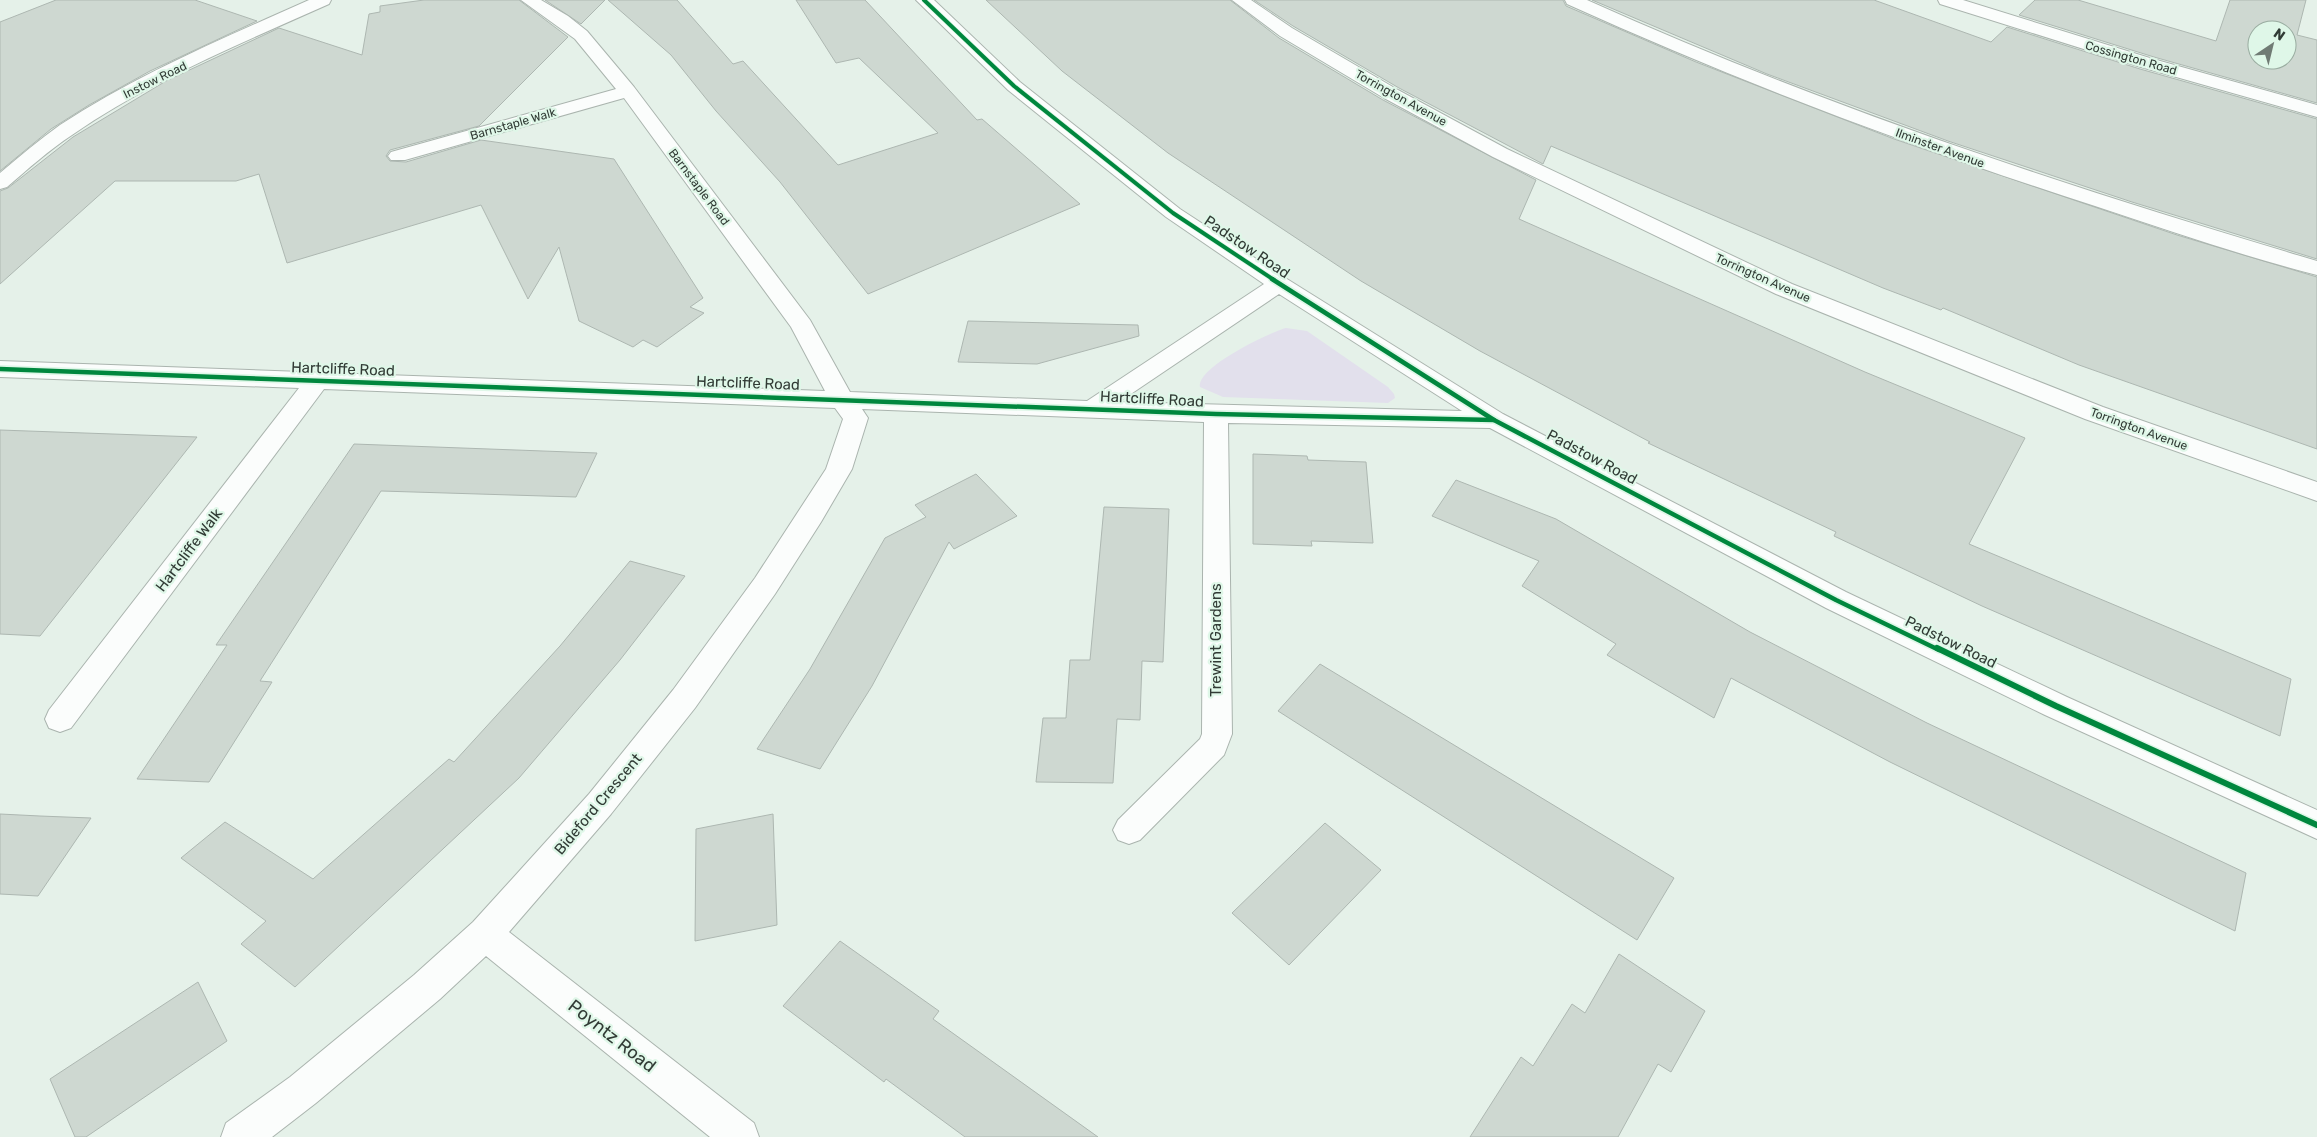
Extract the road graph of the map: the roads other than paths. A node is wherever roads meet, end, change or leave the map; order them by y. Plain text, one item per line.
1 (323, 0) edge
2 (529, 0) edge
3 (924, 0) edge
4 (1240, 0) edge
5 (1573, 0) edge
6 (1946, 0) edge
7 (628, 91) junction
8 (2317, 111) edge
9 (398, 156) dead end
10 (0, 183) edge
11 (2317, 268) edge
12 (1280, 284) junction
13 (0, 369) edge
14 (318, 380) junction
15 (841, 399) junction
16 (1092, 408) junction
17 (1216, 414) junction
18 (1494, 420) junction
19 (2317, 492) edge
20 (60, 719) dead end
21 (2317, 825) edge
22 (1129, 830) dead end
23 (485, 934) junction
24 (240, 1137) edge
25 (740, 1137) edge

1 - 10 street, Instow Road
2 - 7 street, Barnstaple Road
3 - 12 street, Padstow Road
4 - 19 street, Torrington Avenue
5 - 11 street, Ilminster Avenue
6 - 8 street, Cossington Road
7 - 9 street, Barnstaple Walk
7 - 15 street, Barnstaple Road
12 - 16 street, Hartcliffe Road
12 - 18 street, Padstow Road
13 - 14 street, Hartcliffe Road
14 - 15 street, Hartcliffe Road
14 - 20 street, Hartcliffe Walk
15 - 16 street, Hartcliffe Road
15 - 23 street, Bideford Crescent
16 - 17 street, Hartcliffe Road
17 - 18 street, Hartcliffe Road
17 - 22 street, Trewint Gardens
18 - 21 street, Padstow Road
23 - 24 street, Bideford Crescent
23 - 25 street, Poyntz Road

